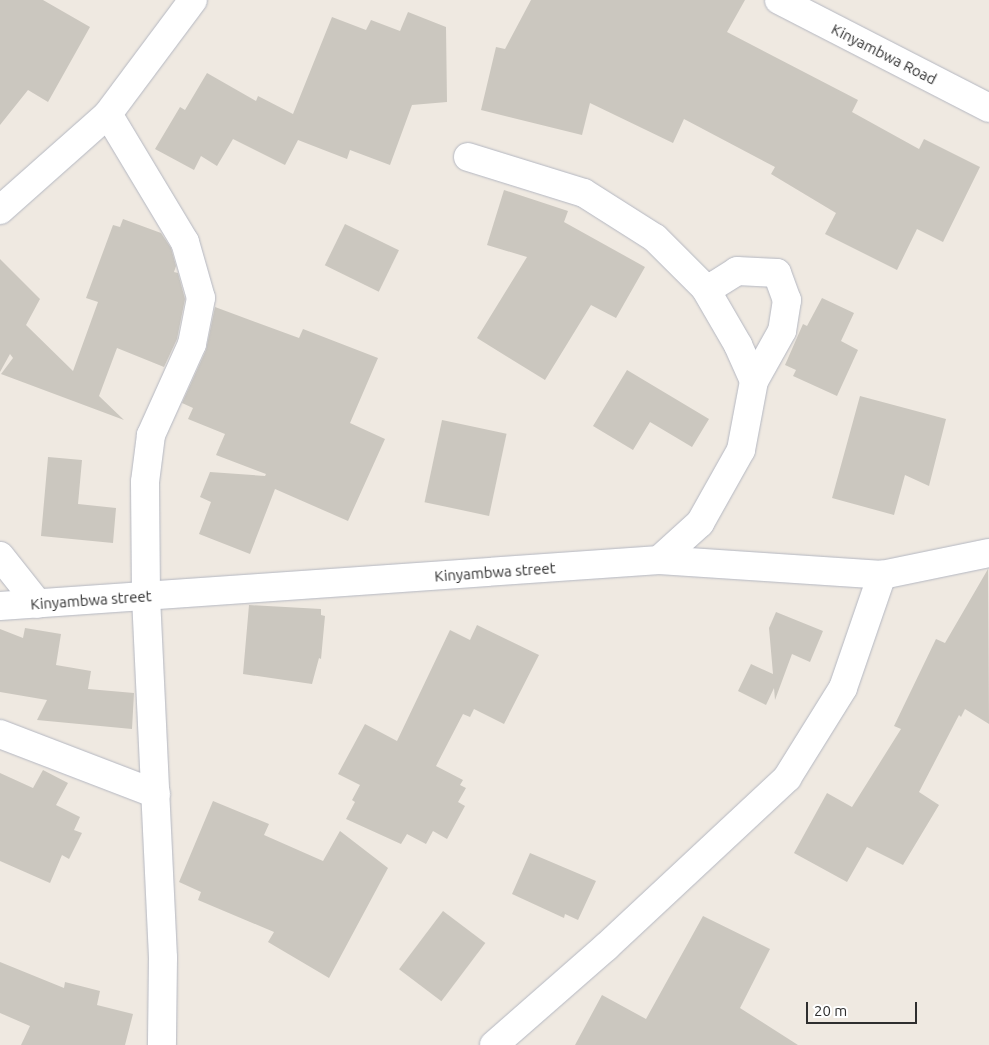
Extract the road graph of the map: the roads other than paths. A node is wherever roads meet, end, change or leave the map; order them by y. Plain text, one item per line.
1 (193, 0) edge
2 (779, 0) edge
3 (989, 108) edge
4 (108, 114) junction
5 (468, 157) dead end
6 (0, 210) edge
7 (705, 288) junction
8 (754, 381) junction
9 (989, 553) edge
10 (0, 556) edge
11 (659, 560) junction
12 (882, 574) junction
13 (146, 597) junction
14 (38, 604) junction
15 (0, 606) edge
16 (0, 734) edge
17 (156, 794) junction
18 (162, 1045) edge
19 (494, 1045) edge

1 - 4 street
2 - 3 street, Kinyambwa Road
4 - 6 street
4 - 13 street
5 - 7 street
7 - 8 street
7 - 8 street
8 - 11 street
9 - 12 street, Kinyambwa street
10 - 14 street
11 - 12 street, Kinyambwa street
11 - 13 street, Kinyambwa street
12 - 19 street
13 - 14 street, Kinyambwa street
13 - 17 street
14 - 15 street, Kinyambwa street
16 - 17 street
17 - 18 street

